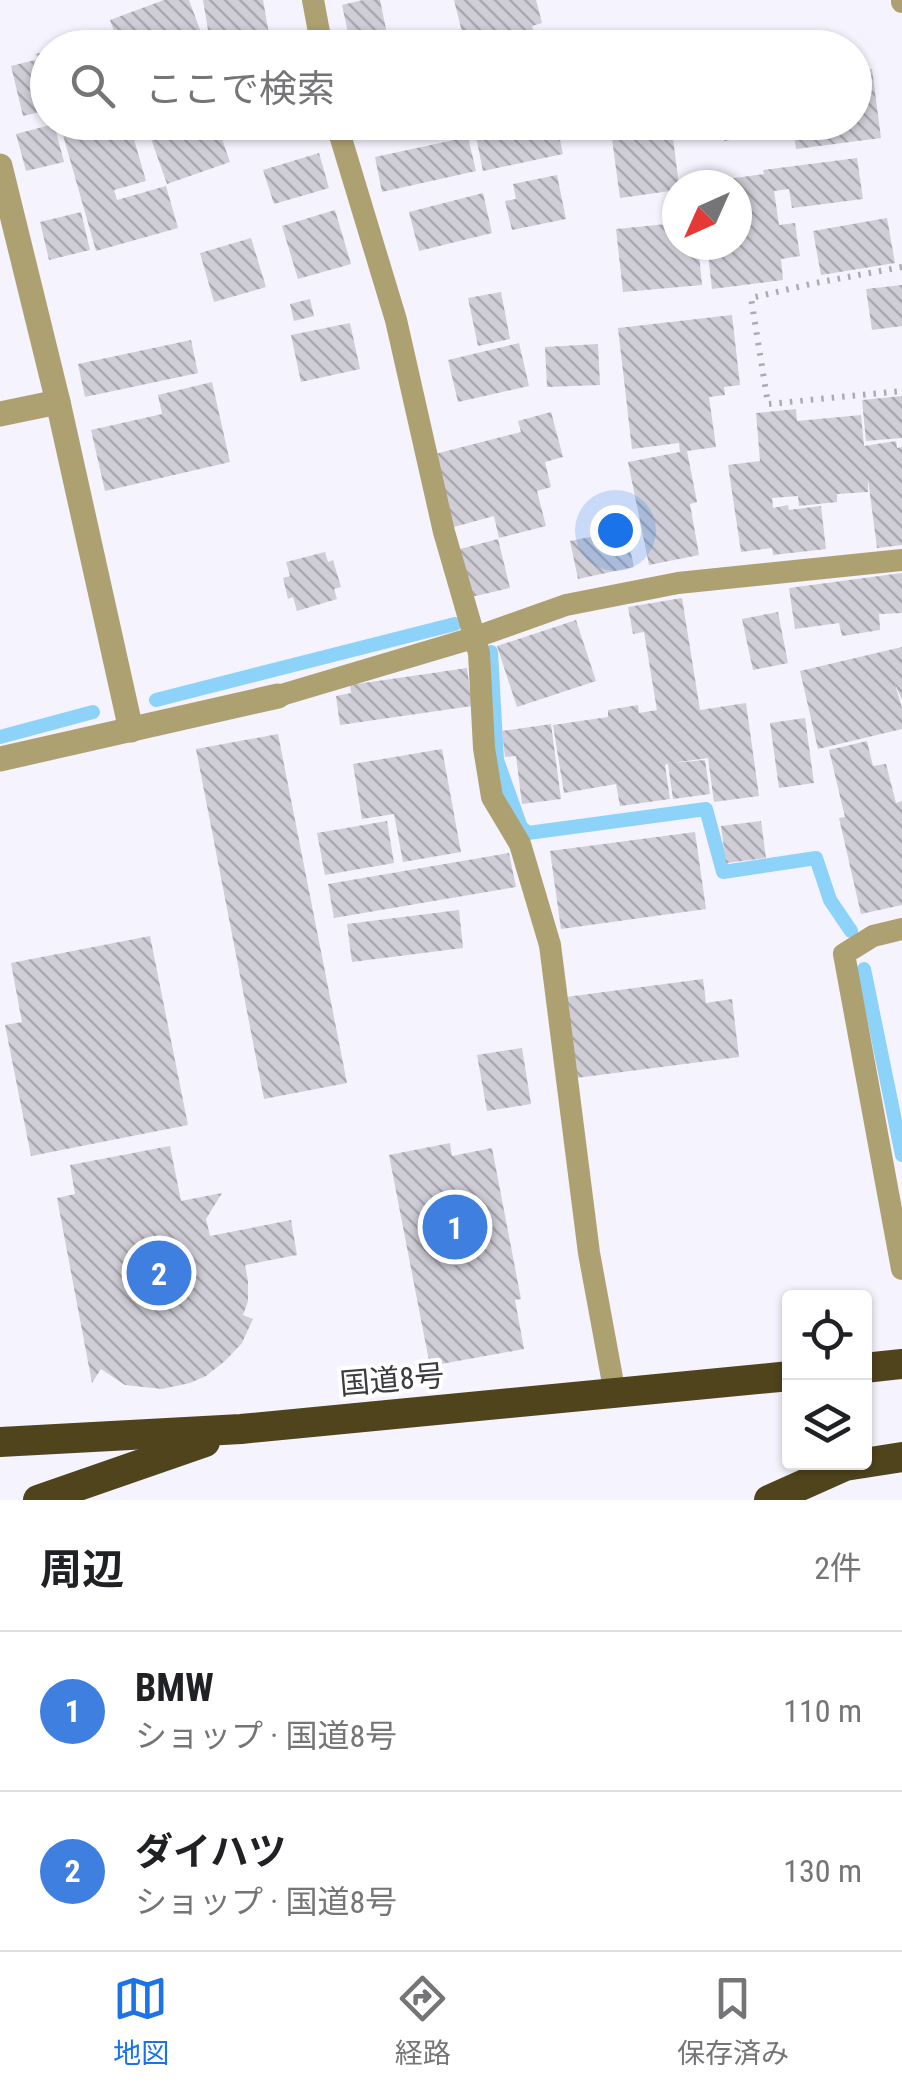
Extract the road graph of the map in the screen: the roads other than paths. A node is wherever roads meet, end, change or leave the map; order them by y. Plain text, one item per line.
1 (313, 0) edge
2 (319, 30) edge
3 (341, 140) edge
4 (0, 166) edge
5 (58, 402) junction
6 (0, 414) edge
7 (902, 560) edge
8 (474, 638) junction
9 (278, 696) joint
10 (131, 730) junction
11 (0, 760) edge
12 (902, 929) edge
13 (902, 1269) edge
14 (902, 1364) edge
15 (872, 1367) edge
16 (782, 1377) edge
17 (615, 1394) junction
18 (241, 1430) junction
19 (0, 1442) edge
20 (902, 1457) edge
21 (38, 1500) edge
22 (769, 1500) edge

1 - 2 lane
3 - 8 lane
4 - 5 street
5 - 6 street
5 - 10 street
7 - 8 lane
8 - 9 lane
8 - 17 lane
9 - 10 street
10 - 11 street
12 - 13 lane
14 - 15 highway
16 - 17 highway, 国道8号
17 - 18 highway, 国道8号
18 - 19 highway, 国道8号
18 - 21 highway
20 - 22 highway

